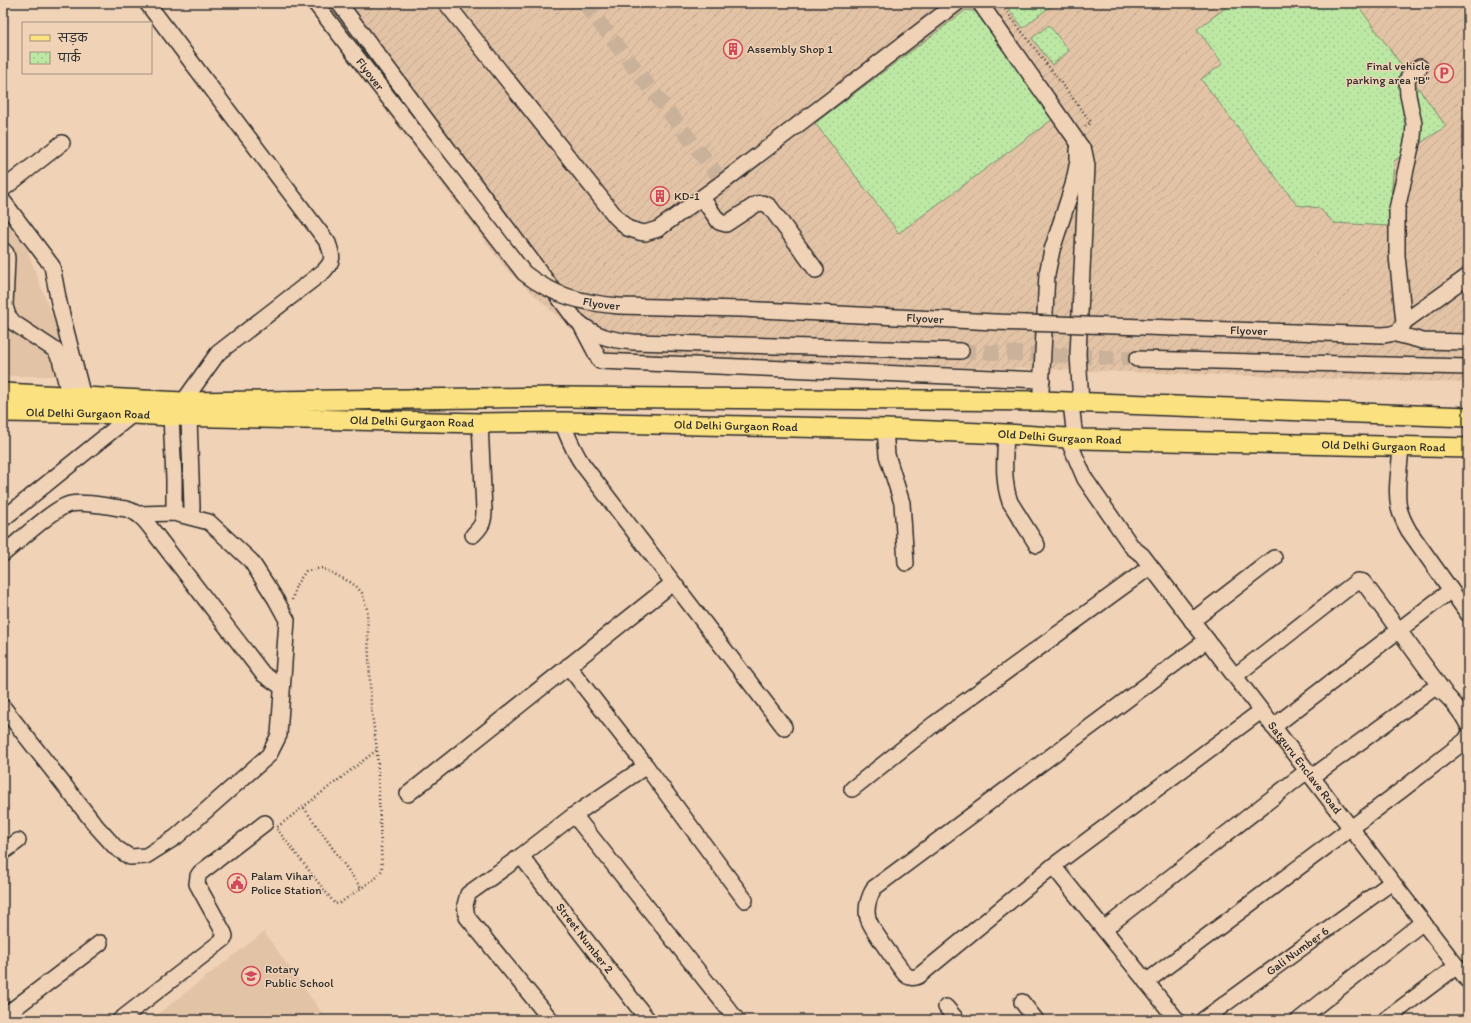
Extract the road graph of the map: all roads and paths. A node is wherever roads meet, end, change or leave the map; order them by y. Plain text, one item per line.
1 (147, 3) edge
2 (315, 3) edge
3 (339, 3) edge
4 (446, 3) edge
5 (957, 3) edge
6 (980, 3) edge
7 (1000, 3) edge
8 (1420, 67) dead end
9 (1074, 137) junction
10 (62, 143) dead end
11 (3, 190) edge
12 (702, 198) junction
13 (3, 201) edge
14 (3, 250) edge
15 (816, 270) dead end
16 (1468, 276) edge
17 (581, 325) junction
18 (1394, 330) junction
19 (1468, 342) edge
20 (961, 351) tunnel mouth
21 (1137, 358) tunnel mouth
22 (1468, 368) edge
23 (1042, 380) junction
24 (3, 393) edge
25 (76, 397) junction
26 (515, 398) junction
27 (1041, 402) junction
28 (1076, 403) junction
29 (3, 412) edge
30 (181, 412) junction
31 (133, 414) junction
32 (1468, 417) edge
33 (516, 422) junction
34 (562, 422) junction
35 (480, 423) junction
36 (885, 429) junction
37 (1006, 434) junction
38 (1075, 438) junction
39 (1401, 447) junction
40 (1468, 448) edge
41 (174, 513) junction
42 (139, 514) junction
43 (191, 517) junction
44 (3, 519) edge
45 (472, 535) dead end
46 (1036, 546) dead end
47 (3, 554) edge
48 (1274, 558) dead end
49 (1146, 561) junction
50 (906, 563) dead end
51 (672, 582) junction
52 (1451, 590) junction
53 (1468, 614) edge
54 (287, 620) junction
55 (1192, 620) junction
56 (1398, 630) junction
57 (1207, 640) junction
58 (568, 666) junction
59 (1235, 676) junction
60 (282, 687) junction
61 (1444, 692) junction
62 (3, 707) edge
63 (1261, 711) junction
64 (1468, 724) edge
65 (784, 727) dead end
66 (1273, 727) junction
67 (1468, 736) edge
68 (376, 750) junction
69 (646, 766) junction
70 (1309, 774) junction
71 (852, 789) dead end
72 (408, 794) dead end
73 (304, 808) junction
74 (574, 815) junction
75 (265, 823) dead end
76 (1351, 828) junction
77 (18, 841) dead end
78 (3, 852) edge
79 (521, 856) junction
80 (1054, 866) junction
81 (1392, 882) junction
82 (361, 888) junction
83 (745, 900) dead end
84 (1423, 922) junction
85 (1104, 929) junction
86 (100, 944) dead end
87 (1457, 966) junction
88 (1468, 981) edge
89 (1146, 982) junction
90 (1022, 1002) dead end
91 (946, 1008) dead end
92 (3, 1017) edge
93 (120, 1020) edge
94 (551, 1020) edge
95 (648, 1020) edge
96 (737, 1020) edge
97 (957, 1020) edge
98 (1036, 1020) edge
99 (1177, 1020) edge
100 (1203, 1020) edge
101 (1299, 1020) edge
102 (1386, 1020) edge

1 - 30 street
2 - 18 street, Flyover, bridge
3 - 17 street
4 - 12 street
5 - 12 street
6 - 9 street, Satguru Enclave Road
7 - 9 path
8 - 18 street
9 - 23 street
9 - 28 street, Satguru Enclave Road
10 - 11 street
12 - 15 street
13 - 25 street
14 - 25 street
16 - 18 street
17 - 20 street
17 - 23 street
18 - 19 street, Flyover
21 - 22 street
23 - 27 street
24 - 25 main road, Old Delhi Gurgaon Road
25 - 30 main road, Old Delhi Gurgaon Road
26 - 27 main road, Old Delhi Gurgaon Road
26 - 30 main road, Old Delhi Gurgaon Road
26 - 33 main road
27 - 28 main road, Old Delhi Gurgaon Road
28 - 32 main road, Old Delhi Gurgaon Road
28 - 38 street, Satguru Enclave Road
29 - 31 main road, Old Delhi Gurgaon Road
30 - 31 main road, Old Delhi Gurgaon Road
30 - 35 main road, Old Delhi Gurgaon Road
30 - 41 street
30 - 43 street
31 - 44 street
33 - 34 main road, Old Delhi Gurgaon Road
33 - 35 main road, Old Delhi Gurgaon Road
34 - 36 main road, Old Delhi Gurgaon Road
34 - 51 street
35 - 45 street
36 - 37 main road, Old Delhi Gurgaon Road
36 - 50 street
37 - 38 main road, Old Delhi Gurgaon Road
37 - 46 street
38 - 39 main road, Old Delhi Gurgaon Road
38 - 49 street, Satguru Enclave Road
39 - 40 main road, Old Delhi Gurgaon Road
39 - 52 street
41 - 42 street
41 - 43 street
42 - 47 street
42 - 60 street
43 - 54 street
48 - 55 street
49 - 55 street, Satguru Enclave Road
49 - 71 street
51 - 58 street
51 - 65 street
52 - 53 street
52 - 56 street
54 - 60 street
54 - 68 path
55 - 57 street, Satguru Enclave Road
56 - 59 street
56 - 61 street
56 - 66 street
57 - 59 street, Satguru Enclave Road
57 - 80 street
58 - 69 street
58 - 72 street
59 - 63 street, Satguru Enclave Road
60 - 62 street
61 - 64 street
61 - 70 street
63 - 66 street, Satguru Enclave Road
63 - 80 street
66 - 70 street, Satguru Enclave Road
67 - 76 street
68 - 73 path
68 - 82 path
69 - 74 street
69 - 83 street
70 - 76 street, Satguru Enclave Road
70 - 85 street
73 - 82 path
73 - 82 path
74 - 79 street
74 - 96 street
75 - 93 street
76 - 81 street, Satguru Enclave Road
76 - 89 street
77 - 78 street
79 - 94 street
79 - 95 street, Street Number 2
80 - 85 street
81 - 84 street, Satguru Enclave Road
81 - 100 street, Gali Number 6
84 - 87 street, Satguru Enclave Road
84 - 101 street
85 - 89 street
86 - 92 street
87 - 88 street, Satguru Enclave Road
87 - 102 street
89 - 99 street
90 - 98 street
91 - 97 street

